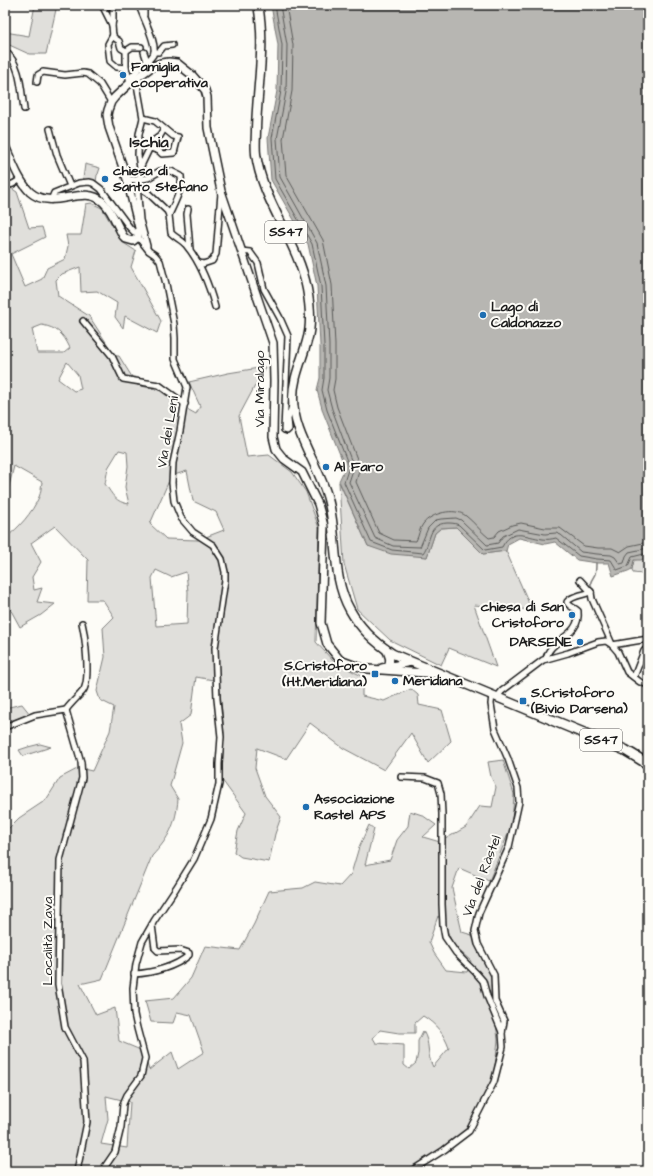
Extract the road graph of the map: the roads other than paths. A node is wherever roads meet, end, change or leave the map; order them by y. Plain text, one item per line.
1 (102, 5) edge
2 (113, 5) edge
3 (139, 5) edge
4 (144, 5) edge
5 (258, 5) edge
6 (145, 22) junction
7 (112, 25) junction
8 (113, 35) junction
9 (172, 45) dead end
10 (140, 47) dead end
11 (5, 51) edge
12 (126, 51) junction
13 (155, 51) junction
14 (144, 52) dead end
15 (147, 61) junction
16 (126, 68) junction
17 (132, 80) junction
18 (37, 82) dead end
19 (111, 102) junction
20 (24, 109) dead end
21 (143, 118) junction
22 (50, 129) dead end
23 (164, 129) junction
24 (5, 146) edge
25 (150, 148) junction
26 (140, 168) junction
27 (127, 179) junction
28 (137, 180) junction
29 (22, 181) junction
30 (5, 186) edge
31 (70, 186) junction
32 (221, 191) junction
33 (51, 200) junction
34 (188, 209) dead end
35 (169, 215) junction
36 (138, 235) junction
37 (190, 250) junction
38 (148, 251) junction
39 (241, 251) junction
40 (199, 263) junction
41 (215, 307) dead end
42 (83, 321) dead end
43 (293, 402) junction
44 (185, 404) junction
45 (580, 580) dead end
46 (591, 592) junction
47 (82, 622) dead end
48 (648, 639) edge
49 (612, 645) junction
50 (648, 647) edge
51 (386, 649) junction
52 (546, 659) junction
53 (412, 663) junction
54 (387, 667) junction
55 (368, 669) junction
56 (407, 672) junction
57 (441, 674) junction
58 (634, 677) junction
59 (648, 685) edge
60 (495, 696) junction
61 (66, 710) junction
62 (552, 720) joint
63 (5, 727) edge
64 (648, 764) edge
65 (402, 777) dead end
66 (152, 925) junction
67 (134, 974) junction
68 (502, 1033) junction
69 (77, 1171) edge
70 (102, 1171) edge
71 (411, 1171) edge

1 - 7 street
2 - 7 street
3 - 6 street
4 - 6 street
5 - 43 main road, SS47
6 - 13 street
7 - 8 street
8 - 12 street
8 - 16 street
9 - 13 street
10 - 12 street
11 - 20 street
12 - 16 street
13 - 15 street
14 - 15 street
15 - 17 street
16 - 17 street
17 - 19 street, Via Miralago
17 - 21 street
17 - 32 street, Via Miralago
18 - 19 street
19 - 27 street
21 - 23 street
21 - 26 street
22 - 31 street
23 - 25 street
23 - 25 street
24 - 29 street
25 - 26 street
26 - 28 street
27 - 28 street
27 - 36 street
28 - 35 street
28 - 35 street
28 - 38 street
29 - 30 street
29 - 33 street
31 - 33 street, Via dei Leni
31 - 36 street, Via dei Leni
32 - 39 street, Via Miralago
32 - 40 street
33 - 36 street
34 - 37 street
35 - 37 street
36 - 38 street, Via dei Leni
37 - 40 street
38 - 44 street, Via dei Leni
39 - 43 street
39 - 55 street, Via Miralago
40 - 41 street
42 - 44 street
43 - 51 main road, SS47
44 - 66 street, Via dei Leni
45 - 46 street
46 - 49 street
46 - 52 street
47 - 61 street
48 - 49 street
49 - 52 street
49 - 58 street
50 - 58 street
51 - 53 main road, SS47
51 - 54 street
52 - 60 street
53 - 54 street
53 - 56 street
53 - 57 main road, SS47
54 - 55 street
55 - 56 street
56 - 57 street
57 - 60 main road, SS47
58 - 59 street
60 - 62 main road, SS47
60 - 68 street, Via del Ràstel
61 - 63 street
61 - 69 street, Località Zava
62 - 64 highway, SS47
65 - 68 street
66 - 67 street, Via dei Leni
66 - 67 street
67 - 70 street, Via dei Leni
68 - 71 street, Via del Ràstel

